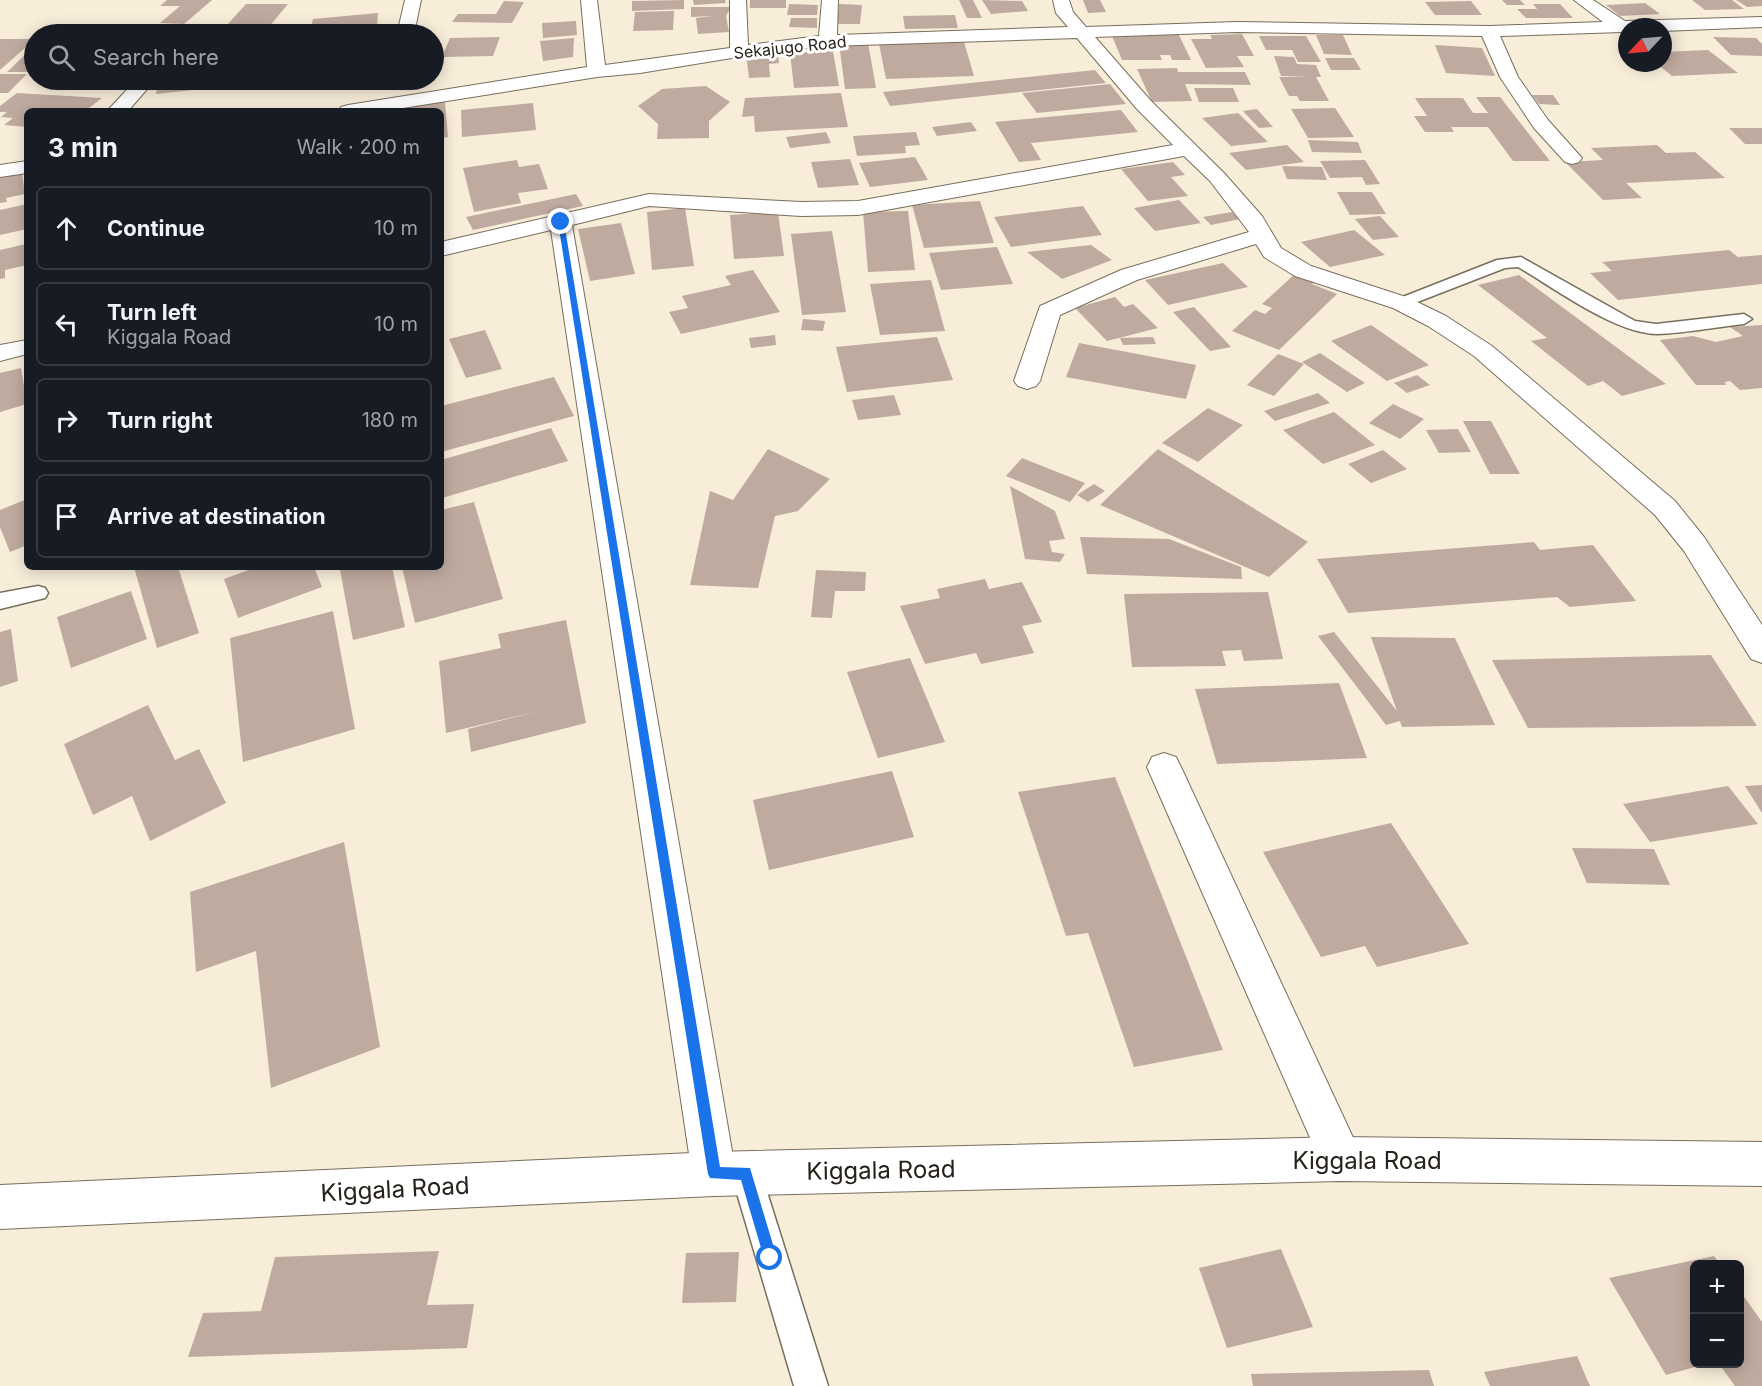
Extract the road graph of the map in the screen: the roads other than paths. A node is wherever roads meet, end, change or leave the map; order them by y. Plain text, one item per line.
1 (413, 0) edge
2 (589, 0) edge
3 (738, 0) edge
4 (830, 0) edge
5 (1061, 0) edge
6 (1582, 0) edge
7 (1762, 22) edge
8 (408, 24) edge
9 (1618, 24) edge
10 (1672, 25) edge
11 (1618, 27) edge
12 (1081, 31) junction
13 (1489, 31) junction
14 (828, 41) junction
15 (739, 51) junction
16 (597, 71) junction
17 (137, 90) edge
18 (409, 90) edge
19 (411, 101) junction
20 (120, 108) edge
21 (367, 108) edge
22 (1187, 149) junction
23 (1572, 158) dead end
24 (24, 167) edge
25 (0, 171) edge
26 (561, 222) junction
27 (1261, 235) junction
28 (444, 248) edge
29 (1401, 303) junction
30 (1744, 319) dead end
31 (24, 348) edge
32 (0, 353) edge
33 (1027, 381) dead end
34 (38, 593) dead end
35 (0, 601) edge
36 (1762, 651) edge
37 (1164, 767) dead end
38 (1341, 1159) junction
39 (1762, 1164) edge
40 (730, 1173) junction
41 (0, 1208) edge
42 (811, 1386) edge

1 - 8 street
2 - 16 street
3 - 15 street
4 - 14 street
5 - 12 street
6 - 9 street
7 - 10 street, Sekajugo Road
11 - 13 street, Sekajugo Road
12 - 13 street, Sekajugo Road
12 - 14 street, Sekajugo Road
12 - 22 street
13 - 23 street
14 - 15 street, Sekajugo Road
15 - 16 street, Sekajugo Road
16 - 19 street, Sekajugo Road
17 - 20 street
18 - 19 street
19 - 21 street, Sekajugo Road
22 - 26 street
22 - 27 street
24 - 25 street
26 - 28 street
26 - 40 street
27 - 29 street
27 - 33 street
29 - 30 lane
29 - 36 street
31 - 32 street
34 - 35 lane
37 - 38 street
38 - 39 street, Kiggala Road
38 - 40 street, Kiggala Road
40 - 41 street, Kiggala Road
40 - 42 lane

